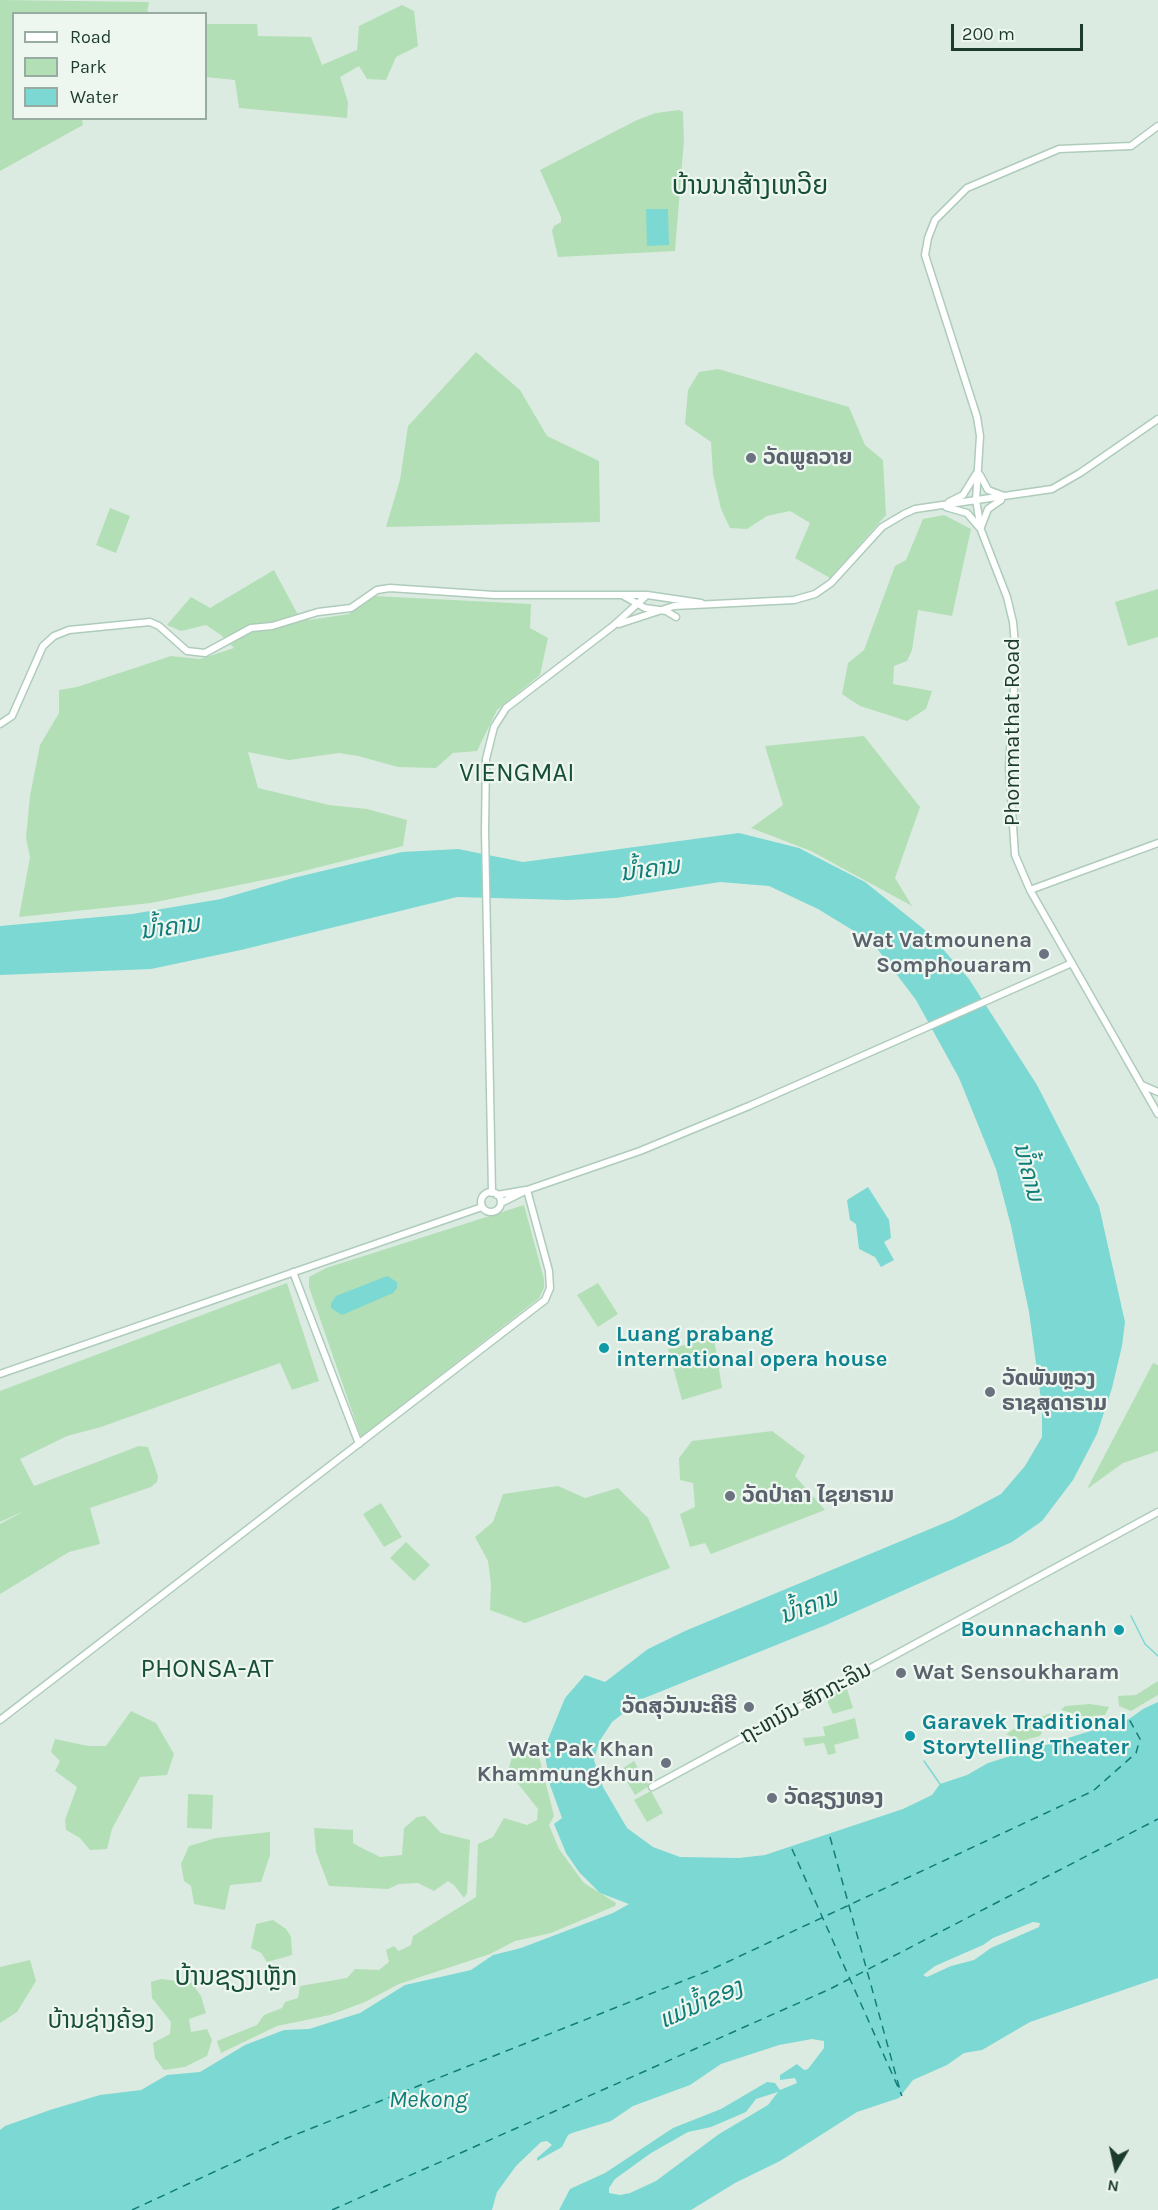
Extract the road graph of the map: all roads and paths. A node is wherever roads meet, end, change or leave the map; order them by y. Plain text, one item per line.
1 (1158, 126) edge
2 (1158, 419) edge
3 (978, 468) junction
4 (1010, 497) junction
5 (976, 500) junction
6 (940, 506) junction
7 (981, 530) junction
8 (621, 594) junction
9 (647, 595) junction
10 (657, 595) junction
11 (701, 603) junction
12 (637, 604) junction
13 (674, 606) junction
14 (656, 609) junction
15 (676, 617) dead end
16 (613, 626) junction
17 (0, 724) edge
18 (1158, 843) edge
19 (1030, 890) junction
20 (1072, 963) junction
21 (1140, 1083) junction
22 (1158, 1092) edge
23 (1158, 1114) edge
24 (529, 1189) junction
25 (494, 1194) junction
26 (501, 1203) junction
27 (482, 1207) junction
28 (293, 1272) junction
29 (0, 1374) edge
30 (359, 1444) junction
31 (1158, 1512) edge
32 (0, 1720) edge
33 (652, 1787) dead end

1 - 3 street, Phommathat Road
2 - 4 street
3 - 4 street
3 - 5 street, Phommathat Road
3 - 6 street
4 - 5 street
4 - 7 street
5 - 6 street
5 - 7 street, Phommathat Road
6 - 7 street
6 - 11 street
7 - 19 street, Phommathat Road
8 - 9 street
8 - 12 street
8 - 17 street
9 - 10 street
9 - 12 street
10 - 11 street
10 - 13 street
11 - 13 street
12 - 14 street
12 - 16 street
13 - 14 street
14 - 15 street
14 - 16 street
16 - 25 street
18 - 19 street
19 - 20 street, Phommathat Road
20 - 21 street, Phommathat Road
20 - 24 street
21 - 22 street
21 - 23 street, Phommathat Road
24 - 25 street
24 - 26 street
24 - 30 street
25 - 26 street
25 - 27 street
26 - 27 street
27 - 28 street
28 - 29 street
28 - 30 street
30 - 32 street
31 - 33 street, ຖະຫນົນ ສັກກະລິນ

